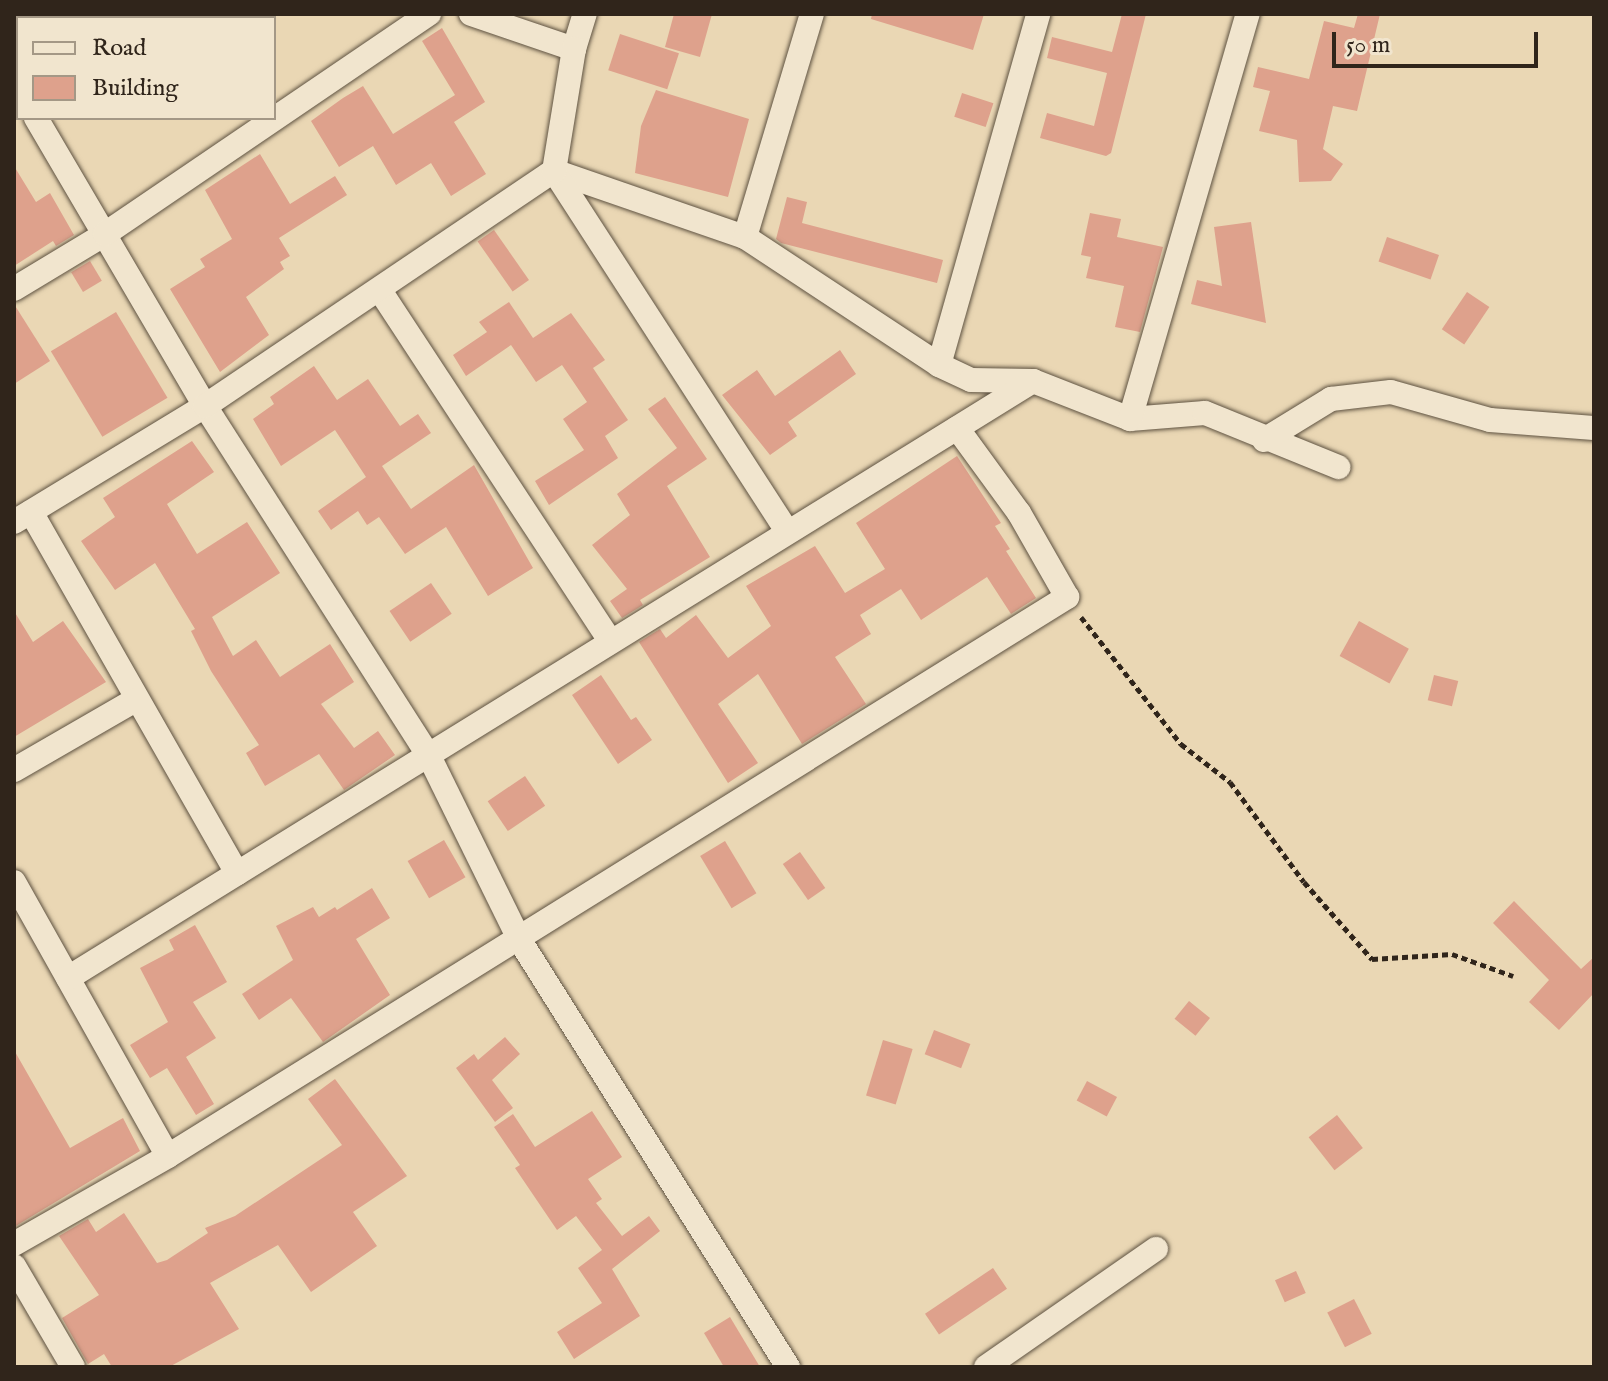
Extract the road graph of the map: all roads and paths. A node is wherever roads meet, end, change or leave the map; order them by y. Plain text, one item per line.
1 (429, 14) edge
2 (471, 14) edge
3 (585, 14) edge
4 (812, 14) edge
5 (1038, 14) edge
6 (1248, 14) edge
7 (574, 49) junction
8 (276, 118) edge
9 (37, 120) edge
10 (273, 120) edge
11 (554, 171) junction
12 (105, 234) junction
13 (745, 237) junction
14 (14, 289) edge
15 (381, 292) junction
16 (939, 365) junction
17 (1033, 381) junction
18 (205, 406) junction
19 (1130, 419) junction
20 (957, 428) junction
21 (1594, 428) edge
22 (1264, 440) junction
23 (1338, 467) dead end
24 (22, 517) edge
25 (786, 529) junction
26 (1067, 597) junction
27 (610, 640) junction
28 (135, 700) junction
29 (430, 758) junction
30 (14, 770) edge
31 (237, 873) junction
32 (14, 882) edge
33 (519, 939) junction
34 (1513, 976) dead end
35 (68, 978) junction
36 (168, 1156) junction
37 (14, 1244) edge
38 (1156, 1249) dead end
39 (14, 1266) edge
40 (73, 1367) edge
41 (788, 1367) edge
42 (986, 1367) edge

1 - 8 street
2 - 7 street
3 - 7 street
4 - 13 street
5 - 16 street
6 - 19 street
7 - 11 street
9 - 12 street
10 - 12 street
11 - 13 street
11 - 15 street
11 - 25 street
12 - 14 street
12 - 18 street
13 - 16 street
15 - 18 street
15 - 27 street
16 - 17 street
17 - 19 street
17 - 20 street
18 - 24 street
18 - 29 street
19 - 22 street
20 - 25 street
20 - 26 street
21 - 22 street
22 - 23 street
24 - 28 street
25 - 27 street
26 - 33 street
26 - 34 path
27 - 29 street
28 - 30 street
28 - 31 street
29 - 31 street
29 - 33 street
31 - 35 street
32 - 35 street
33 - 36 street
33 - 41 street
35 - 36 street
36 - 37 street
38 - 42 street
39 - 40 street

